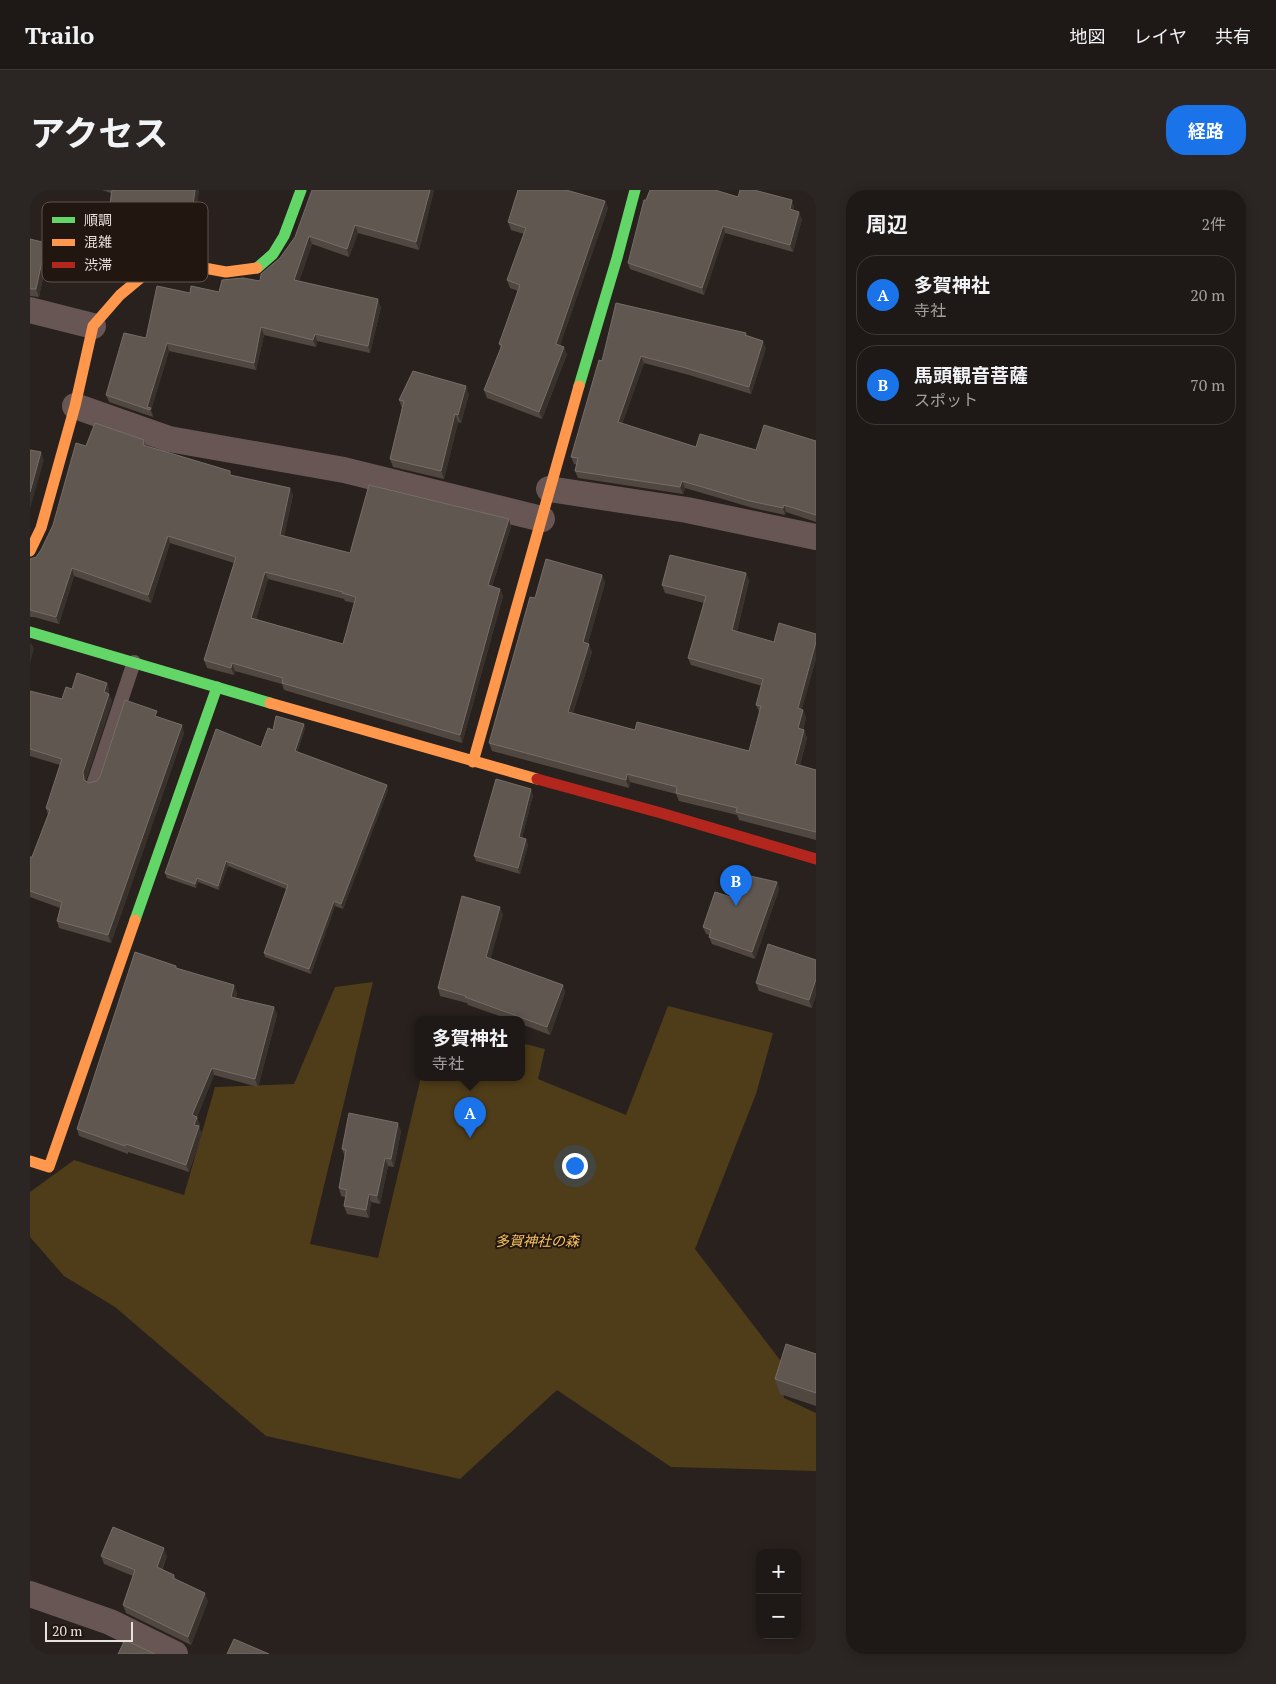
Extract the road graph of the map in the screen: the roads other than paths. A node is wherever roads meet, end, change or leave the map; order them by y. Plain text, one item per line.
1 (302, 190) edge
2 (635, 190) edge
3 (208, 269) edge
4 (136, 282) edge
5 (30, 310) edge
6 (93, 326) junction
7 (75, 406) junction
8 (549, 489) junction
9 (542, 518) junction
10 (816, 538) edge
11 (30, 551) edge
12 (30, 632) edge
13 (134, 662) junction
14 (217, 687) junction
15 (473, 762) junction
16 (94, 782) edge
17 (816, 859) edge
18 (30, 1161) edge
19 (30, 1594) edge
20 (175, 1654) edge

1 - 3 street
2 - 8 street
4 - 6 street
5 - 6 street
6 - 7 street
7 - 9 street
7 - 11 street
8 - 9 street
8 - 10 street
9 - 15 street
12 - 13 street
13 - 14 street
13 - 16 lane
14 - 15 street
14 - 18 street
15 - 17 street
19 - 20 street

